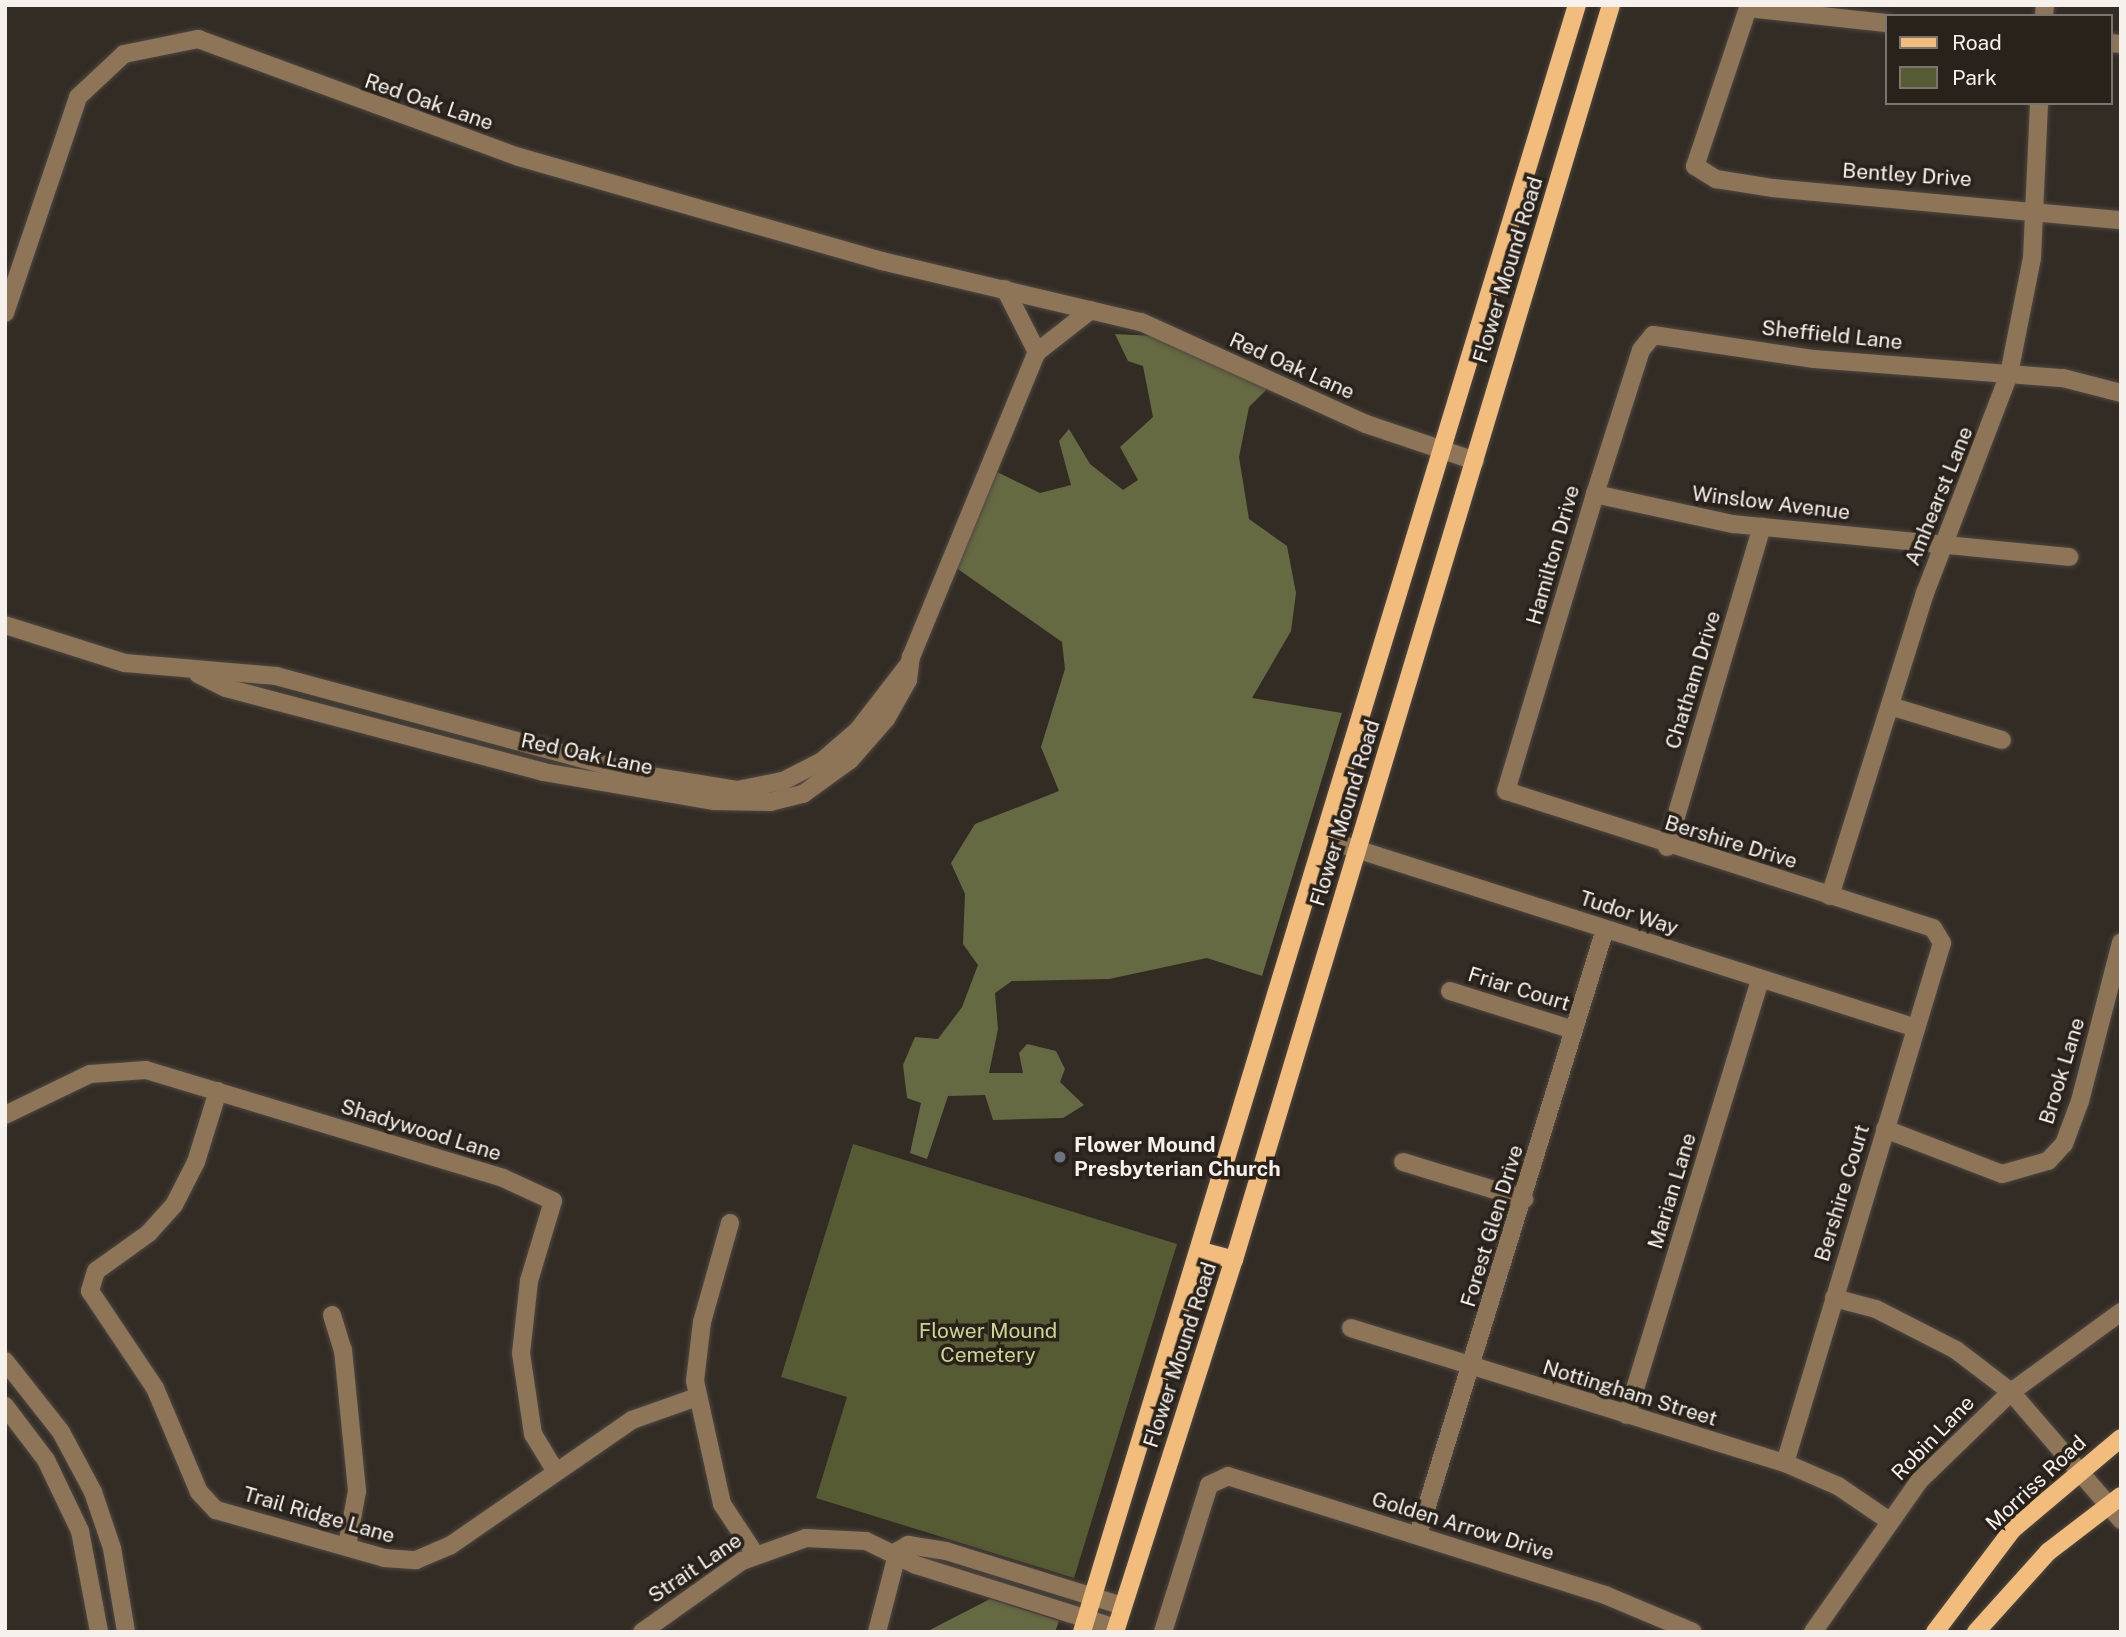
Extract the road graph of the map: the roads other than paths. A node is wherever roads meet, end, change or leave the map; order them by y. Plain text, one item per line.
1 (1577, 5) edge
2 (1611, 5) edge
3 (1758, 6) edge
4 (1884, 23) edge
5 (2039, 105) edge
6 (2037, 208) junction
7 (2121, 220) edge
8 (1005, 289) junction
9 (1091, 310) junction
10 (5, 313) edge
11 (1653, 335) joint
12 (1037, 352) junction
13 (2008, 374) junction
14 (2121, 393) edge
15 (1444, 452) junction
16 (1475, 461) junction
17 (1595, 494) junction
18 (1762, 527) junction
19 (1943, 546) junction
20 (2068, 557) dead end
21 (5, 625) edge
22 (1890, 706) junction
23 (2002, 740) dead end
24 (1506, 791) joint
25 (1328, 840) junction
26 (1667, 846) junction
27 (1358, 850) junction
28 (1830, 896) junction
29 (1605, 929) junction
30 (1939, 937) joint
31 (2121, 942) edge
32 (1760, 980) junction
33 (1450, 991) dead end
34 (1916, 1028) junction
35 (1574, 1030) junction
36 (218, 1090) junction
37 (5, 1115) edge
38 (1885, 1129) junction
39 (1403, 1161) dead end
40 (1524, 1199) junction
41 (730, 1223) dead end
42 (1201, 1251) junction
43 (1234, 1260) junction
44 (1834, 1298) junction
45 (2121, 1312) edge
46 (331, 1315) dead end
47 (1351, 1328) dead end
48 (5, 1361) edge
49 (1473, 1369) junction
50 (2011, 1392) junction
51 (697, 1397) junction
52 (5, 1406) edge
53 (1627, 1415) junction
54 (2121, 1438) edge
55 (1785, 1463) junction
56 (2078, 1471) junction
57 (556, 1472) junction
58 (2115, 1500) edge
59 (1888, 1520) junction
60 (2121, 1520) edge
61 (1418, 1535) junction
62 (347, 1546) junction
63 (898, 1551) junction
64 (755, 1555) junction
65 (1093, 1597) junction
66 (1123, 1606) junction
67 (1084, 1625) edge
68 (1115, 1630) edge
69 (99, 1632) edge
70 (126, 1632) edge
71 (642, 1632) edge
72 (877, 1632) edge
73 (1163, 1632) edge
74 (1693, 1632) edge
75 (1813, 1632) edge
76 (1936, 1632) edge
77 (1976, 1632) edge

1 - 15 main road, Flower Mound Road
2 - 16 main road, Flower Mound Road
3 - 4 street
3 - 6 street, Bentley Drive
5 - 6 street, Amhearst Lane
6 - 7 street, Bentley Drive
6 - 13 street, Amhearst Lane
8 - 9 street, Red Oak Lane
8 - 10 street, Red Oak Lane
8 - 12 street
9 - 12 street, Red Oak Lane
9 - 15 street, Red Oak Lane
11 - 13 street, Sheffield Lane
11 - 17 street, Hamilton Drive
12 - 21 street, Red Oak Lane
13 - 14 street, Sheffield Lane
13 - 19 street, Amhearst Lane
15 - 16 street, Red Oak Lane
15 - 25 main road, Flower Mound Road
16 - 27 main road, Flower Mound Road
17 - 18 street, Winslow Avenue
17 - 24 street, Hamilton Drive
18 - 19 street, Winslow Avenue
18 - 26 street, Chatham Drive
19 - 20 street, Winslow Avenue
19 - 22 street, Amhearst Lane
22 - 23 street
22 - 28 street, Amhearst Lane
24 - 26 street, Bershire Drive
25 - 27 street, Tudor Way
25 - 42 main road, Flower Mound Road
26 - 28 street, Bershire Drive
27 - 29 street, Tudor Way
27 - 43 main road, Flower Mound Road
28 - 30 street, Bershire Drive
29 - 32 street, Tudor Way
29 - 35 street, Forest Glen Drive
30 - 34 street, Bershire Court
31 - 38 street, Brook Lane
32 - 34 street, Tudor Way
32 - 53 street, Marian Lane
33 - 35 street, Friar Court
34 - 38 street, Bershire Court
35 - 40 street, Forest Glen Drive
36 - 37 street, Shadywood Lane
36 - 57 street, Shadywood Lane
36 - 62 street, Trail Ridge Lane
38 - 44 street, Bershire Court
39 - 40 street
40 - 49 street, Forest Glen Drive
41 - 51 street
42 - 43 main road
42 - 65 main road, Flower Mound Road
43 - 66 main road, Flower Mound Road
44 - 50 street
44 - 55 street, Bershire Court
45 - 50 street, Robin Lane
46 - 62 street
47 - 49 street, Nottingham Street
48 - 70 street
49 - 53 street, Nottingham Street
49 - 61 street, Forest Glen Drive
50 - 56 street
50 - 59 street, Robin Lane
51 - 57 street, Trail Ridge Lane
51 - 64 street
52 - 69 street
53 - 55 street, Nottingham Street
54 - 56 main road, Morriss Road
55 - 59 street, Nottingham Street
56 - 58 street
56 - 76 main road, Morriss Road
57 - 62 street, Trail Ridge Lane
58 - 60 street
58 - 77 main road
59 - 75 street, Robin Lane
61 - 73 street, Golden Arrow Drive
61 - 74 street, Golden Arrow Drive
63 - 64 street, Strait Lane
63 - 65 street, Strait Lane
63 - 67 street, Strait Lane
63 - 72 street
64 - 71 street, Strait Lane
65 - 66 street, Strait Lane
65 - 67 main road, Flower Mound Road
66 - 68 main road, Flower Mound Road
67 - 68 street, Strait Lane

